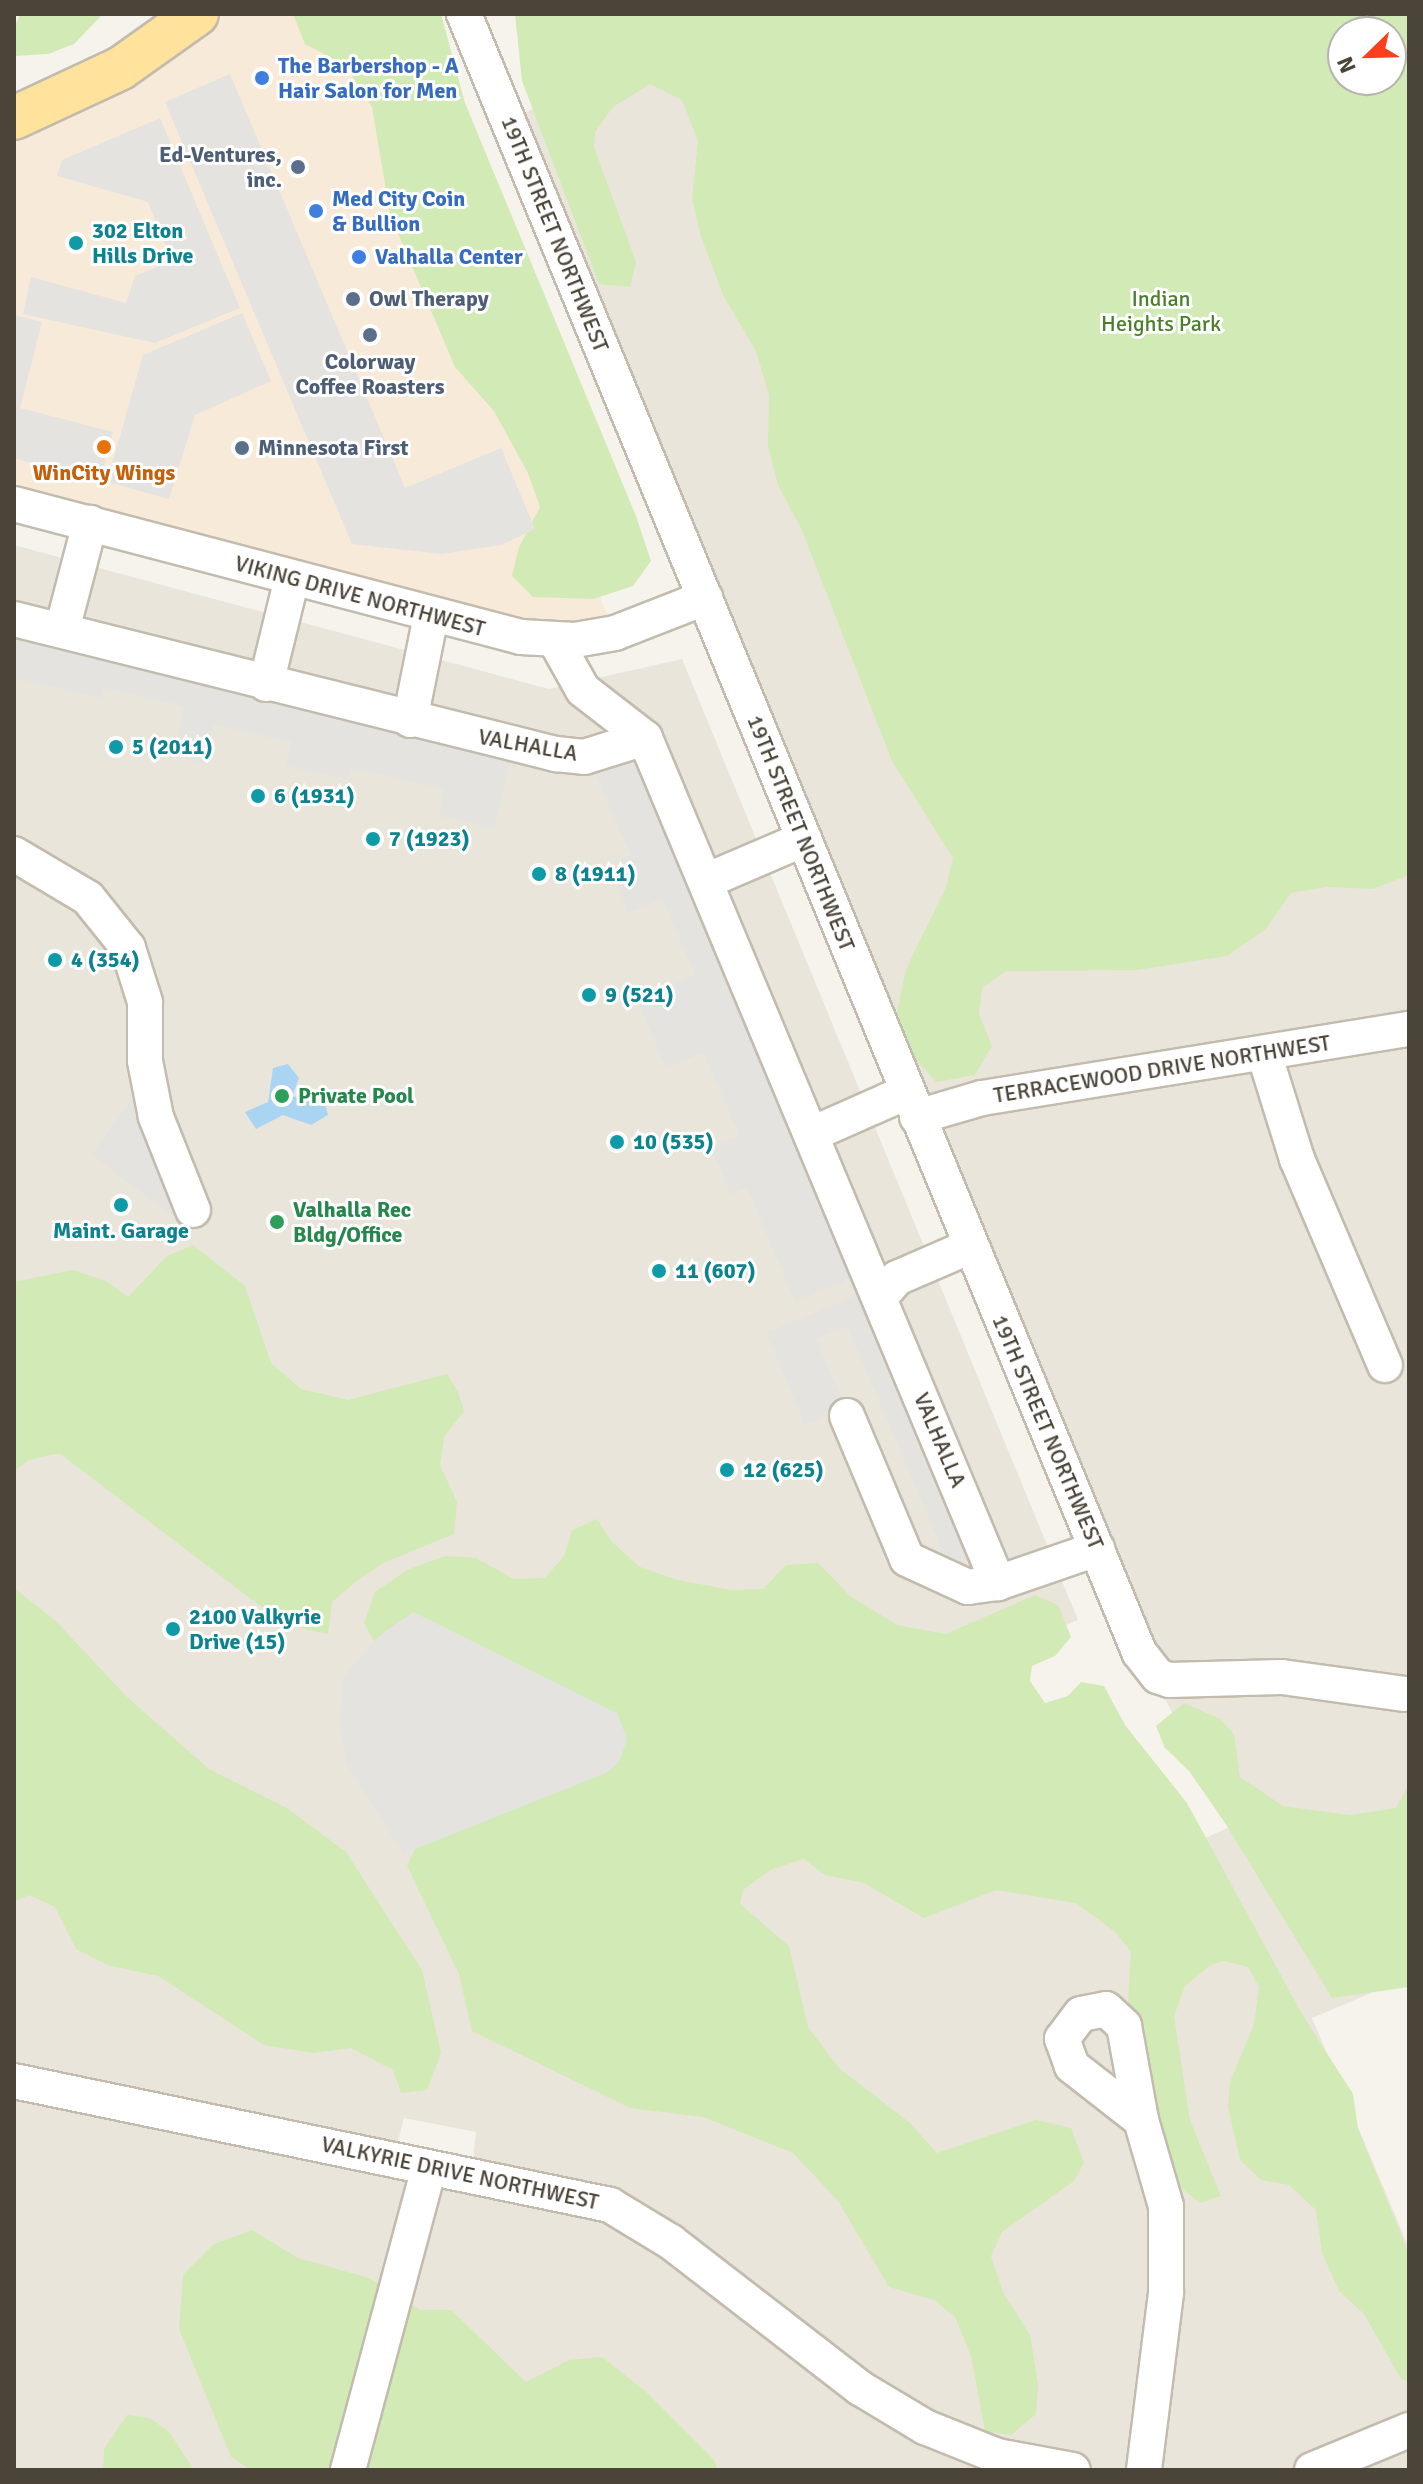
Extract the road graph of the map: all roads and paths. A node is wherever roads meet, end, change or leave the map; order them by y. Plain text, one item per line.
1 (197, 14) edge
2 (464, 14) edge
3 (14, 118) edge
4 (14, 504) edge
5 (90, 523) junction
6 (292, 578) junction
7 (705, 598) junction
8 (431, 616) junction
9 (14, 619) edge
10 (62, 630) junction
11 (555, 640) junction
12 (266, 684) junction
13 (410, 720) junction
14 (645, 738) junction
15 (804, 839) junction
16 (14, 854) edge
17 (706, 881) junction
18 (1409, 1029) edge
19 (1264, 1053) junction
20 (912, 1105) junction
21 (812, 1134) junction
22 (193, 1210) dead end
23 (971, 1246) junction
24 (880, 1297) junction
25 (1385, 1365) dead end
26 (847, 1416) dead end
27 (1097, 1549) junction
28 (998, 1583) junction
29 (1404, 1694) dead end
30 (14, 2081) edge
31 (1141, 2120) dead end
32 (429, 2168) junction
33 (1409, 2430) edge
34 (348, 2470) edge
35 (1073, 2470) edge
36 (1144, 2470) edge
37 (1312, 2470) edge

1 - 3 main road
2 - 7 street, 19TH STREET NORTHWEST
4 - 5 street, VIKING DRIVE NORTHWEST
5 - 6 street, VIKING DRIVE NORTHWEST
5 - 10 street
6 - 8 street, VIKING DRIVE NORTHWEST
6 - 12 street
7 - 11 street, VIKING DRIVE NORTHWEST
7 - 15 street, 19TH STREET NORTHWEST
8 - 11 street, VIKING DRIVE NORTHWEST
8 - 13 street
9 - 10 street, VALHALLA
10 - 12 street, VALHALLA
11 - 14 street, VALHALLA
12 - 13 street, VALHALLA
13 - 14 street, VALHALLA
14 - 17 street, VALHALLA
15 - 17 street
15 - 20 street, 19TH STREET NORTHWEST
16 - 22 street
17 - 21 street, VALHALLA
18 - 19 street, TERRACEWOOD DRIVE NORTHWEST
19 - 20 street, TERRACEWOOD DRIVE NORTHWEST
19 - 25 street
20 - 21 street
20 - 23 street, 19TH STREET NORTHWEST
21 - 24 street, VALHALLA
23 - 24 street
23 - 27 street, 19TH STREET NORTHWEST
24 - 28 street, VALHALLA
26 - 28 street
27 - 28 street
27 - 29 street, 19TH STREET NORTHWEST
30 - 32 street, VALKYRIE DRIVE NORTHWEST
31 - 36 street
32 - 34 street
32 - 35 street, VALKYRIE DRIVE NORTHWEST
33 - 37 street

